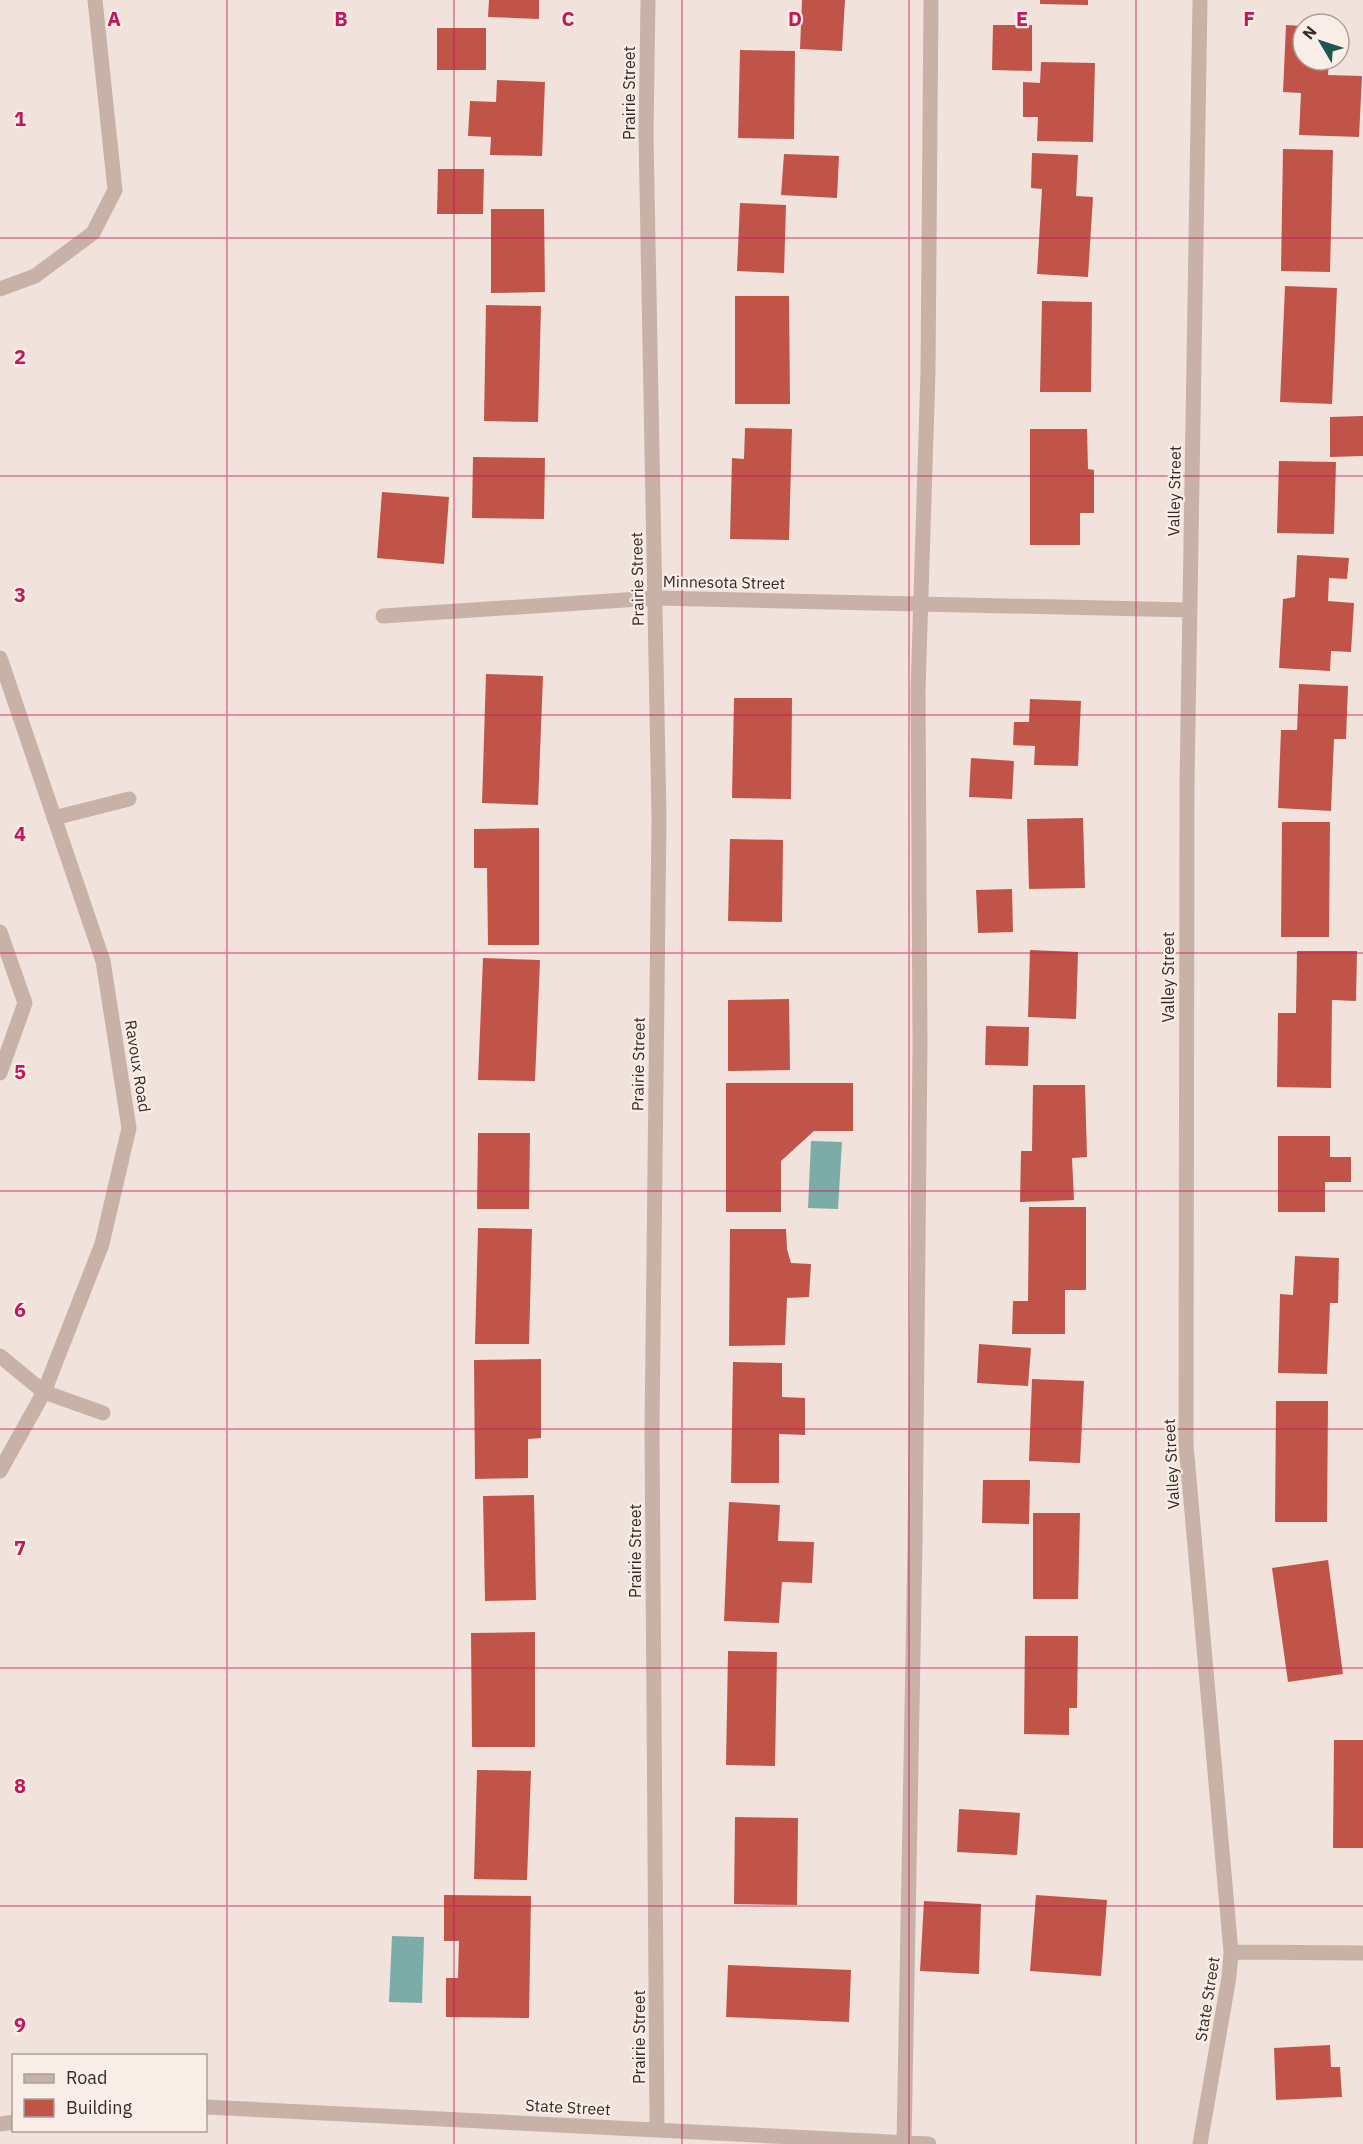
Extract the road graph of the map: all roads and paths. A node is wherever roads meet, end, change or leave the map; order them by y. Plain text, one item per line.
1 (95, 0) edge
2 (648, 0) edge
3 (931, 0) edge
4 (1200, 0) edge
5 (0, 289) edge
6 (655, 598) junction
7 (920, 604) junction
8 (1190, 610) junction
9 (383, 616) dead end
10 (0, 658) edge
11 (129, 799) dead end
12 (54, 818) junction
13 (0, 932) edge
14 (0, 1073) edge
15 (0, 1356) edge
16 (44, 1392) junction
17 (103, 1413) dead end
18 (0, 1471) edge
19 (1231, 1952) junction
20 (1363, 1953) edge
21 (207, 2107) edge
22 (657, 2129) junction
23 (904, 2143) edge
24 (929, 2144) edge
25 (1200, 2144) edge

1 - 5 street
2 - 6 street, Prairie Street
3 - 7 street
4 - 8 street, Valley Street
6 - 7 street, Minnesota Street
6 - 9 street, Minnesota Street
6 - 22 street, Prairie Street
7 - 8 street, Minnesota Street
7 - 23 street
8 - 19 street, Valley Street
10 - 12 street, Ravoux Road
11 - 12 street
12 - 16 street, Ravoux Road
13 - 14 street
15 - 16 street
16 - 17 street
16 - 18 street, Ravoux Road
19 - 20 street, State Street
19 - 25 street, State Street
21 - 22 street, State Street
22 - 23 street, State Street
23 - 24 street, State Street

